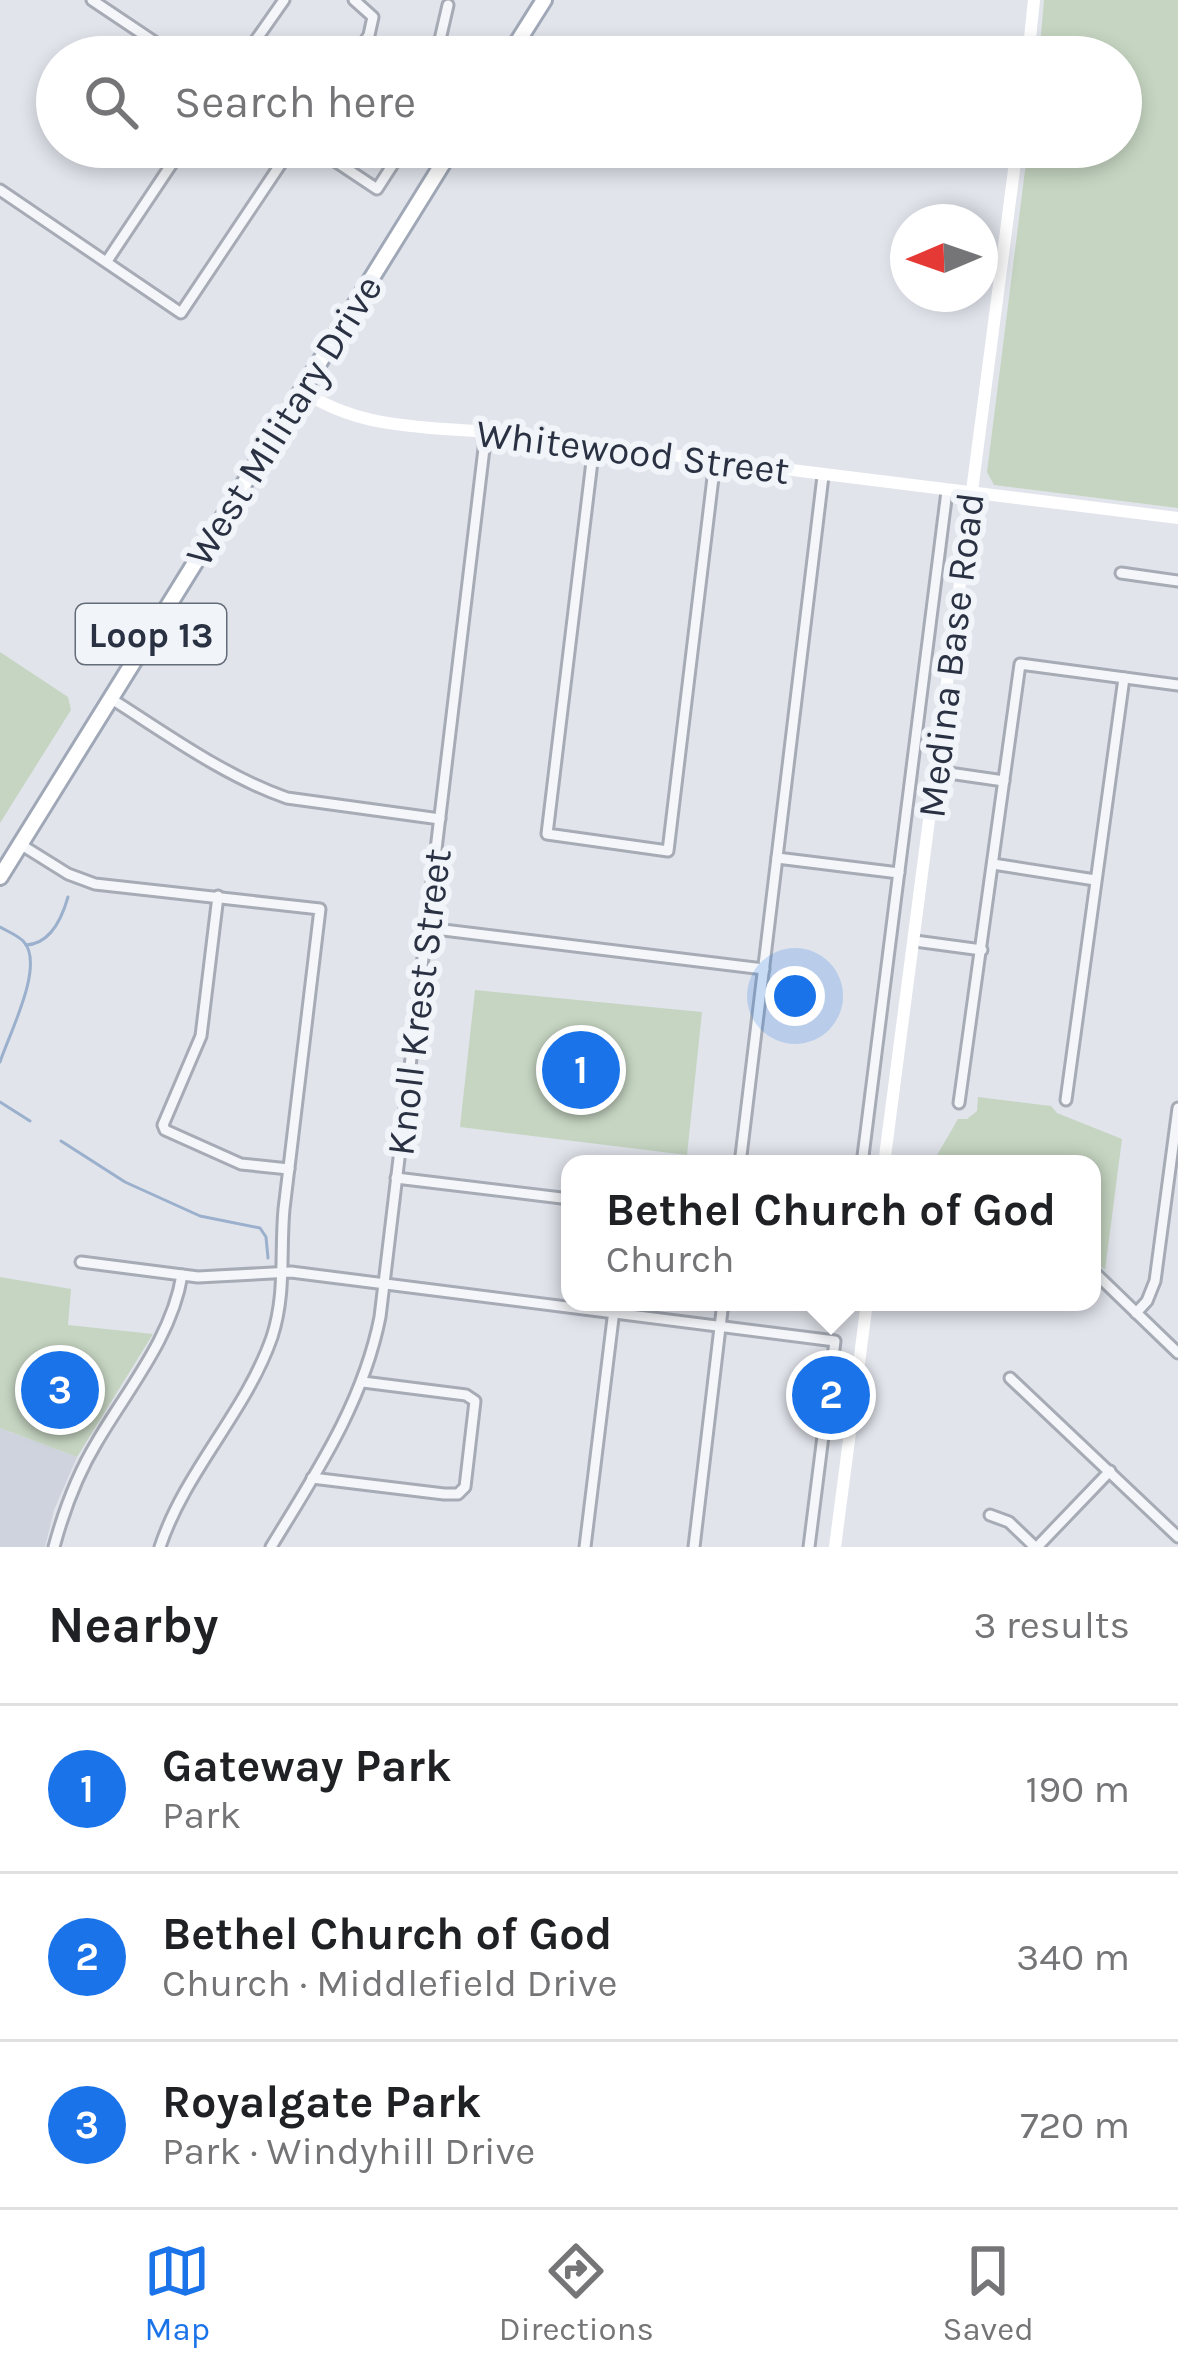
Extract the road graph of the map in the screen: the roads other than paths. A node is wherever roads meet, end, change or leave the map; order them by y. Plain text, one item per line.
1 (92, 0) edge
2 (284, 0) edge
3 (354, 0) edge
4 (544, 0) edge
5 (1034, 0) edge
6 (448, 5) dead end
7 (146, 36) edge
8 (259, 36) edge
9 (368, 36) edge
10 (441, 36) edge
11 (521, 36) edge
12 (1030, 36) edge
13 (169, 168) edge
14 (278, 168) edge
15 (346, 168) edge
16 (390, 168) edge
17 (440, 168) edge
18 (1013, 168) edge
19 (0, 190) edge
20 (107, 261) junction
21 (301, 390) junction
22 (486, 431) junction
23 (594, 446) junction
24 (715, 461) junction
25 (823, 476) junction
26 (947, 491) junction
27 (971, 494) junction
28 (1178, 518) edge
29 (1121, 573) dead end
30 (1178, 581) edge
31 (1124, 678) junction
32 (925, 680) junction
33 (947, 682) junction
34 (1178, 685) edge
35 (110, 698) junction
36 (934, 771) junction
37 (1004, 781) junction
38 (440, 819) junction
39 (20, 844) junction
40 (777, 858) junction
41 (993, 864) junction
42 (899, 873) junction
43 (0, 877) edge
44 (1095, 880) junction
45 (218, 896) junction
46 (427, 928) junction
47 (915, 941) junction
48 (982, 950) junction
49 (764, 969) junction
50 (1066, 1100) dead end
51 (959, 1102) dead end
52 (1178, 1108) edge
53 (741, 1155) edge
54 (863, 1155) edge
55 (887, 1155) edge
56 (289, 1169) junction
57 (396, 1178) junction
58 (561, 1198) edge
59 (81, 1262) dead end
60 (284, 1272) junction
61 (182, 1275) junction
62 (1101, 1279) edge
63 (384, 1283) junction
64 (561, 1304) edge
65 (614, 1311) edge
66 (622, 1311) edge
67 (722, 1311) edge
68 (866, 1311) edge
69 (1136, 1312) junction
70 (721, 1324) junction
71 (1178, 1352) edge
72 (1010, 1378) dead end
73 (363, 1382) junction
74 (1110, 1472) junction
75 (312, 1478) junction
76 (990, 1515) dead end
77 (1178, 1538) edge
78 (54, 1547) edge
79 (160, 1547) edge
80 (271, 1547) edge
81 (585, 1547) edge
82 (694, 1547) edge
83 (808, 1547) edge
84 (835, 1547) edge
85 (1036, 1547) edge

1 - 7 street
2 - 8 street
3 - 9 street
4 - 11 main road
5 - 12 street
6 - 10 street
13 - 20 street
14 - 20 street
15 - 16 street
17 - 21 main road, West Military Drive / Loop 13
18 - 27 street, Medina Base Road
19 - 20 street
21 - 22 street, Whitewood Street
21 - 35 main road, West Military Drive / Loop 13
22 - 23 street, Whitewood Street
22 - 38 street, Knoll Krest Street
23 - 24 street, Whitewood Street
23 - 24 street
24 - 25 street, Whitewood Street
25 - 26 street, Whitewood Street
25 - 40 street
26 - 27 street, Whitewood Street
26 - 32 street
27 - 28 street, Whitewood Street
27 - 33 street, Medina Base Road
29 - 30 street
31 - 34 street
31 - 37 street
31 - 44 street
32 - 33 street
32 - 42 street
33 - 36 street, Medina Base Road
35 - 38 street
35 - 39 main road, West Military Drive / Loop 13
36 - 37 street
36 - 47 street, Medina Base Road
37 - 41 street
38 - 46 street, Knoll Krest Street
39 - 43 main road, West Military Drive / Loop 13
39 - 45 street
40 - 42 street
40 - 49 street
41 - 44 street
41 - 48 street
42 - 54 street
44 - 50 street
45 - 56 street
45 - 56 street
46 - 49 street
46 - 57 street, Knoll Krest Street
47 - 48 street
47 - 55 street, Medina Base Road
48 - 51 street
49 - 53 street
52 - 69 street
56 - 60 street
57 - 58 street
57 - 63 street, Knoll Krest Street
59 - 61 street
60 - 61 street
60 - 63 street
60 - 79 street
61 - 78 street
62 - 69 street
63 - 64 street
63 - 73 street, Knoll Krest Street
65 - 81 street
66 - 70 street
67 - 70 street
68 - 84 street
69 - 71 street
70 - 82 street
70 - 83 street
72 - 74 street
73 - 75 street, Knoll Krest Street
73 - 75 street
74 - 77 street
74 - 85 street
75 - 80 street, Knoll Krest Street
76 - 85 street

